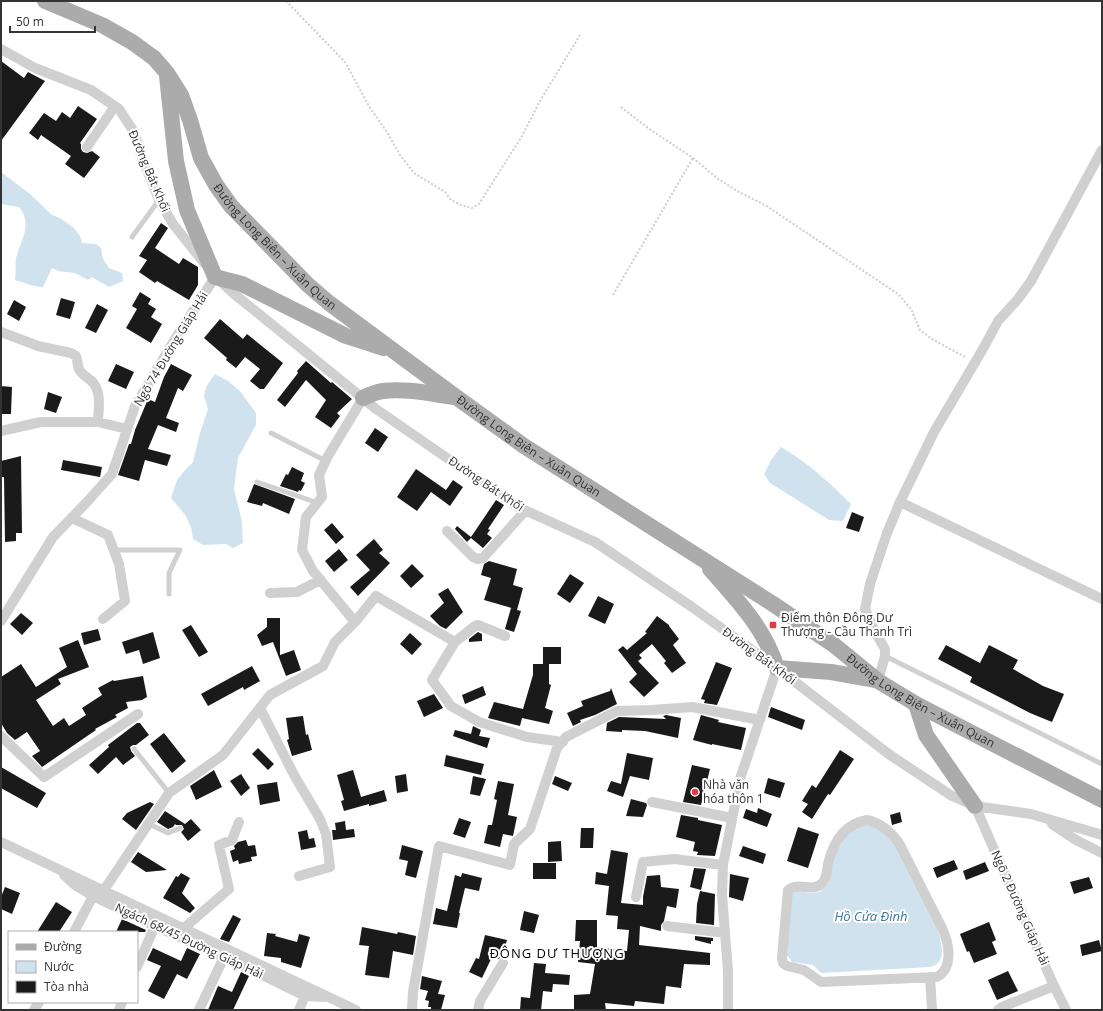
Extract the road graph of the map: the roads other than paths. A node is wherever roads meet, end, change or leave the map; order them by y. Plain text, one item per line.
1 (45, 1) edge
2 (1, 49) edge
3 (167, 73) junction
4 (115, 106) junction
5 (87, 147) dead end
6 (1102, 150) edge
7 (159, 200) junction
8 (132, 237) dead end
9 (215, 277) junction
10 (1, 332) edge
11 (395, 352) junction
12 (363, 398) junction
13 (456, 398) junction
14 (98, 422) junction
15 (127, 429) junction
16 (1, 431) edge
17 (271, 433) dead end
18 (326, 461) junction
19 (257, 482) dead end
20 (900, 502) junction
21 (318, 503) junction
22 (525, 511) junction
23 (72, 518) junction
24 (447, 531) dead end
25 (114, 550) junction
26 (699, 556) junction
27 (320, 580) junction
28 (270, 593) dead end
29 (169, 594) dead end
30 (1102, 599) edge
31 (103, 619) dead end
32 (1, 621) edge
33 (355, 622) junction
34 (505, 636) dead end
35 (455, 642) junction
36 (885, 656) junction
37 (777, 668) junction
38 (878, 681) junction
39 (916, 704) junction
40 (260, 708) junction
41 (138, 714) dead end
42 (760, 720) junction
43 (1, 736) edge
44 (563, 742) junction
45 (134, 749) dead end
46 (1102, 764) edge
47 (169, 793) junction
48 (1102, 800) edge
49 (652, 802) dead end
50 (975, 806) junction
51 (732, 818) junction
52 (1044, 818) junction
53 (239, 822) dead end
54 (149, 824) junction
55 (180, 828) dead end
56 (1102, 835) edge
57 (1, 842) edge
58 (1102, 853) edge
59 (723, 865) junction
60 (54, 867) junction
61 (299, 876) dead end
62 (104, 890) junction
63 (93, 896) junction
64 (636, 897) dead end
65 (155, 926) junction
66 (667, 926) dead end
67 (184, 928) junction
68 (75, 931) edge
69 (725, 933) junction
70 (224, 957) junction
71 (503, 963) dead end
72 (138, 965) edge
73 (930, 977) junction
74 (1054, 986) junction
75 (305, 996) junction
76 (330, 998) junction
77 (199, 1010) edge
78 (299, 1010) edge
79 (356, 1010) edge
80 (412, 1010) edge
81 (478, 1010) edge
82 (728, 1010) edge
83 (932, 1010) edge
84 (998, 1010) edge
85 (1066, 1010) edge

1 - 3 main road, Đường Long Biên – Xuân Quan
2 - 4 street, Đường Bát Khối
3 - 9 main road
3 - 11 main road, Đường Long Biên – Xuân Quan
4 - 5 street
4 - 7 street, Đường Bát Khối
6 - 20 street
7 - 8 lane
7 - 9 street, Đường Bát Khối
9 - 11 main road
9 - 12 street, Đường Bát Khối
9 - 15 street, Ngõ 74 Đường Giáp Hải
10 - 14 street
11 - 13 main road, Đường Long Biên – Xuân Quan
12 - 13 main road
12 - 18 street
12 - 22 street, Đường Bát Khối
13 - 26 main road, Đường Long Biên – Xuân Quan
14 - 15 street
14 - 16 street
15 - 23 street, Ngõ 74 Đường Giáp Hải
17 - 18 lane
18 - 21 street
19 - 21 lane
20 - 30 street
20 - 36 street
21 - 27 street
22 - 24 street
22 - 37 street, Đường Bát Khối
23 - 25 street
23 - 32 street, Ngõ 74 Đường Giáp Hải
25 - 29 lane
25 - 31 street
26 - 37 main road
26 - 38 main road, Đường Long Biên – Xuân Quan
27 - 28 street
27 - 33 street
33 - 35 street
33 - 40 street
34 - 35 street
35 - 44 street
36 - 38 street
36 - 46 lane
37 - 38 main road
37 - 42 street
37 - 50 street, Đường Bát Khối
38 - 39 main road, Đường Long Biên – Xuân Quan
39 - 48 main road, Đường Long Biên – Xuân Quan
39 - 50 main road
40 - 47 street
40 - 61 street
41 - 43 street
42 - 44 street
42 - 51 street
44 - 80 street
45 - 47 lane
47 - 54 street
49 - 51 street
50 - 52 street, Đường Bát Khối
50 - 74 street, Ngõ 2 Đường Giáp Hải
51 - 59 street
52 - 56 street, Đường Bát Khối
52 - 58 street
53 - 67 street
54 - 55 lane
54 - 62 street
57 - 60 street, Ngách 68/45 Đường Giáp Hải
59 - 64 street
59 - 69 street
60 - 62 street, Ngách 68/45 Đường Giáp Hải
60 - 63 street, Ngách 68/45 Đường Giáp Hải
62 - 67 street, Ngách 68/45 Đường Giáp Hải
63 - 65 street, Ngách 68/45 Đường Giáp Hải
63 - 68 street
65 - 70 street, Ngách 68/45 Đường Giáp Hải
65 - 72 street
66 - 69 street
67 - 76 street, Ngách 68/45 Đường Giáp Hải
69 - 82 street
70 - 75 street, Ngách 68/45 Đường Giáp Hải
70 - 77 street
71 - 81 street
73 - 73 street
73 - 83 street
74 - 84 street
74 - 85 street, Ngõ 2 Đường Giáp Hải
75 - 76 street, Ngách 68/45 Đường Giáp Hải
75 - 78 street
76 - 79 street, Ngách 68/45 Đường Giáp Hải

